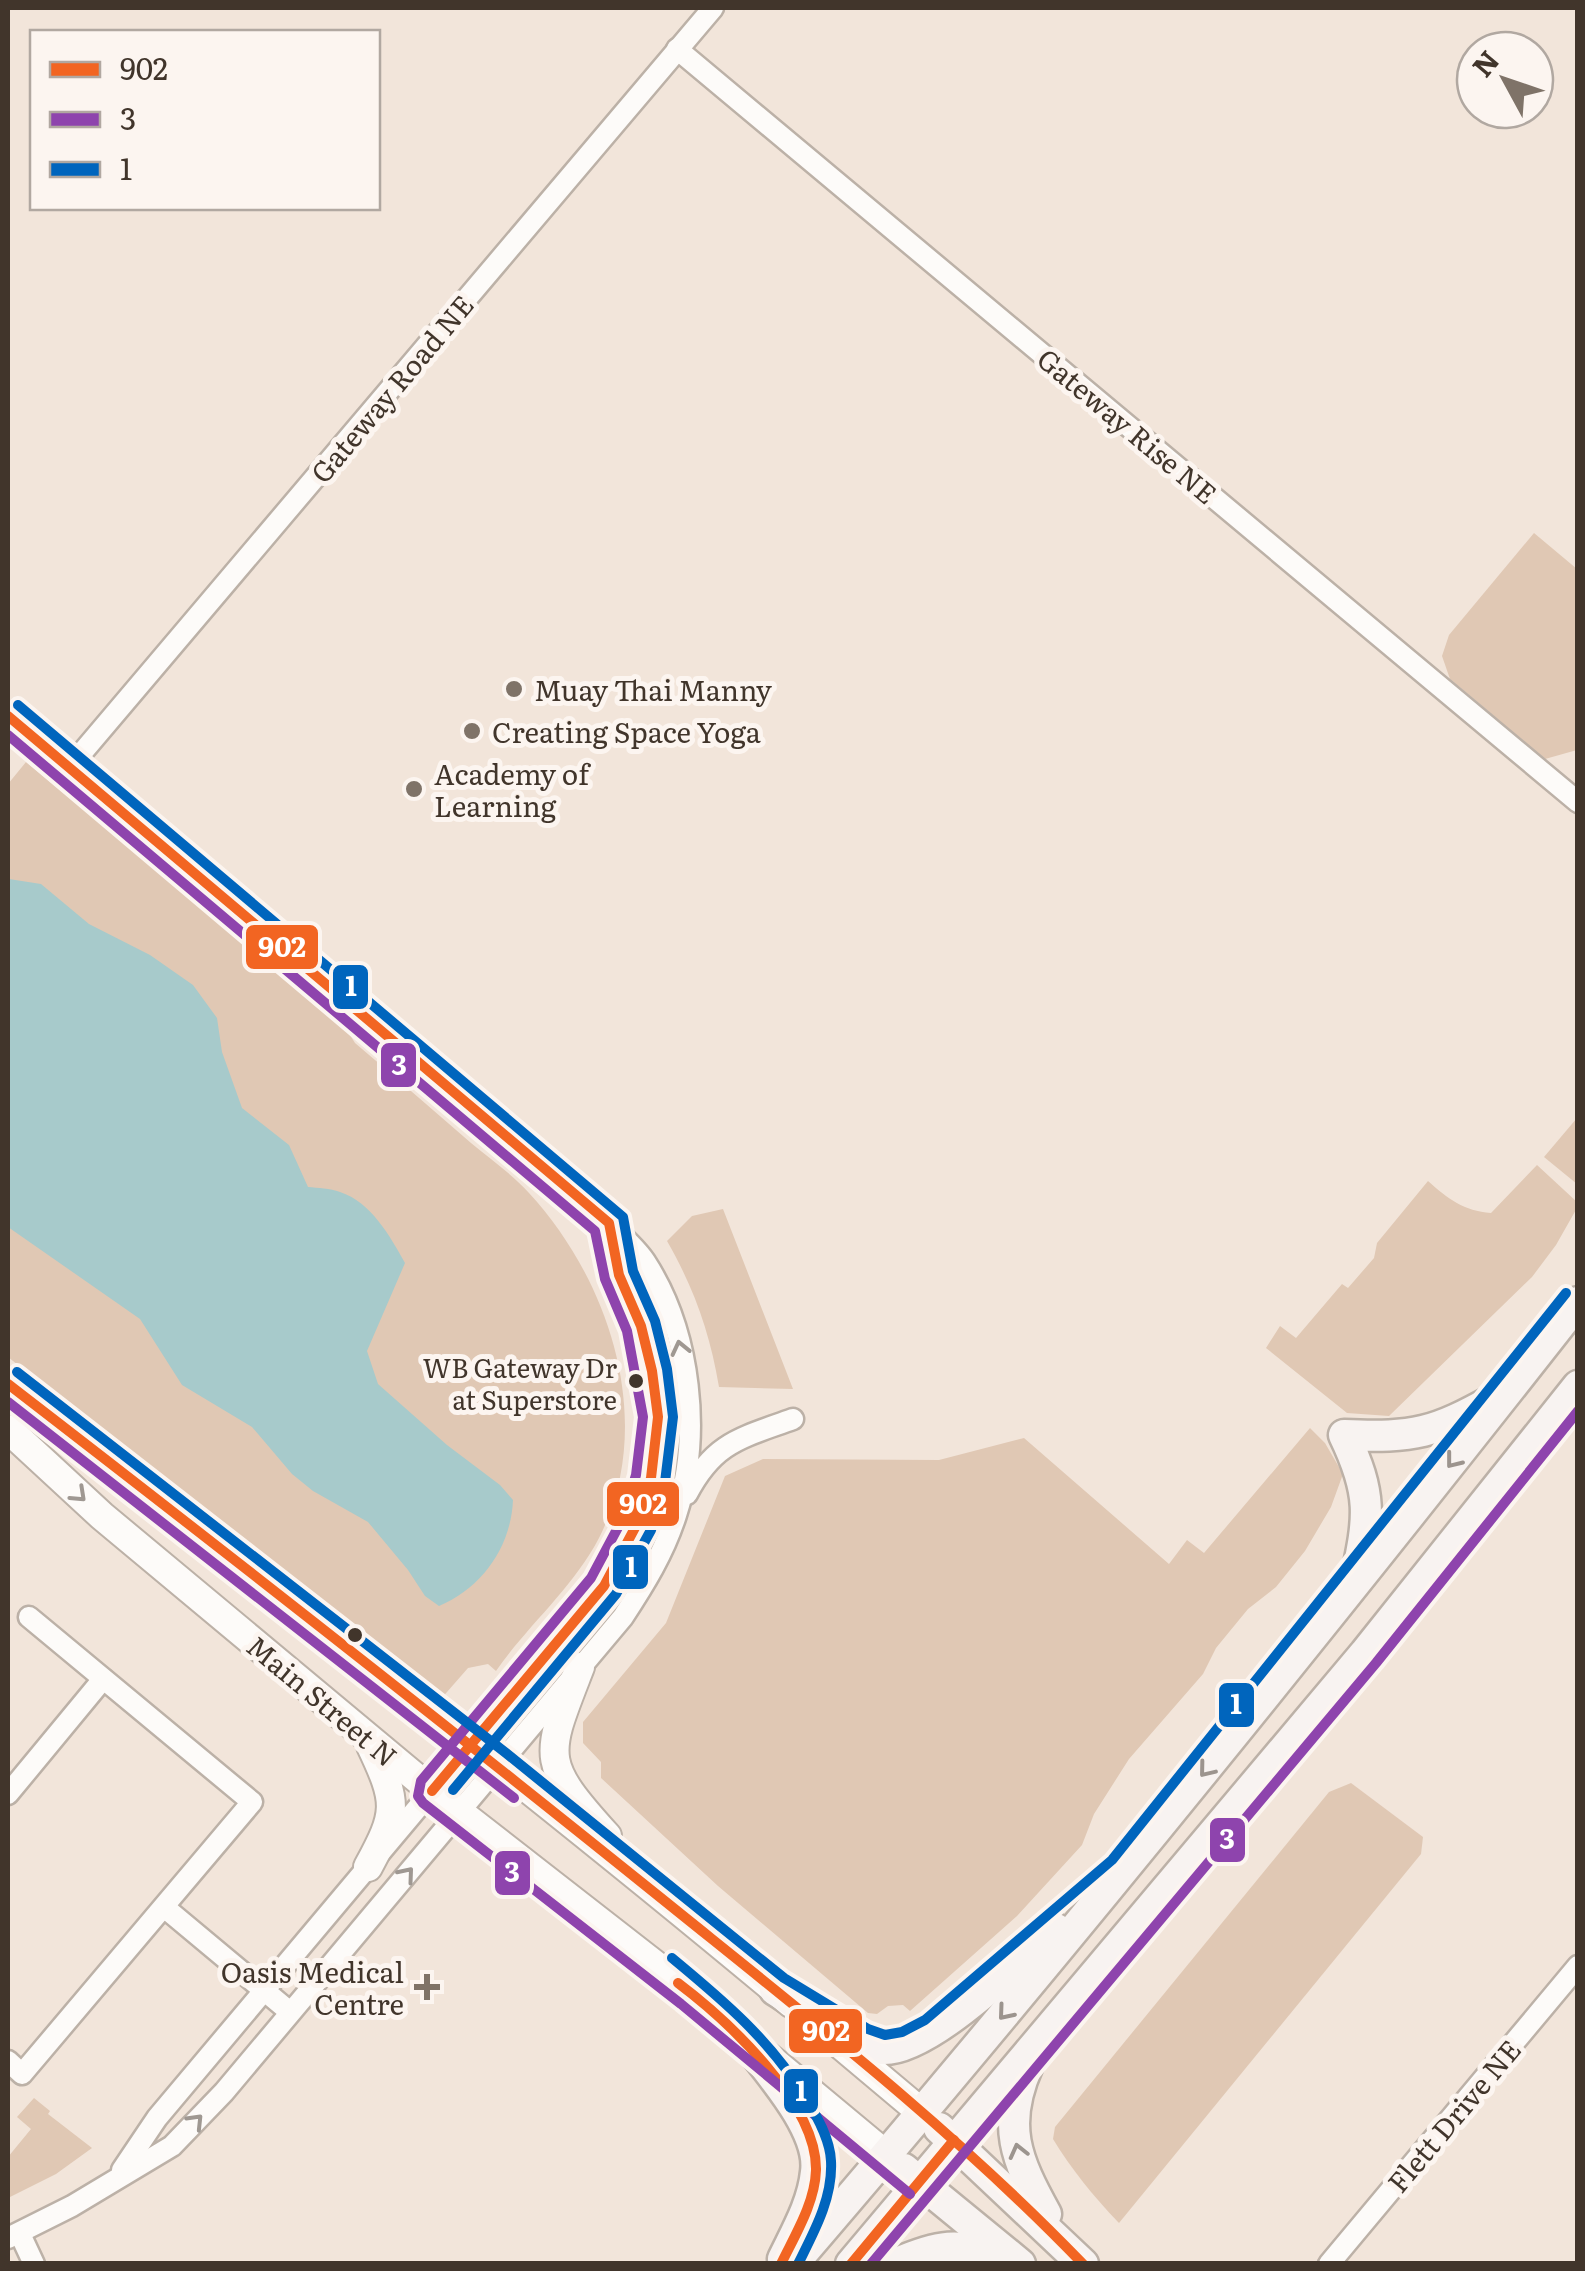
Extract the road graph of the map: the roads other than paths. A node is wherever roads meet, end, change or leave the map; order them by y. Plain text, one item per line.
1 (712, 8) edge
2 (677, 50) junction
3 (8, 716) edge
4 (69, 768) junction
5 (1578, 802) edge
6 (609, 1224) junction
7 (1578, 1302) edge
8 (8, 1384) edge
9 (1578, 1386) edge
10 (1506, 1392) junction
11 (793, 1419) dead end
12 (8, 1429) edge
13 (677, 1514) junction
14 (1354, 1586) junction
15 (29, 1617) dead end
16 (580, 1667) junction
17 (103, 1679) junction
18 (366, 1736) junction
19 (471, 1745) junction
20 (497, 1765) junction
21 (432, 1791) junction
22 (8, 1794) edge
23 (459, 1812) junction
24 (368, 1868) junction
25 (1123, 1871) junction
26 (664, 1900) junction
27 (164, 1907) junction
28 (1578, 1966) edge
29 (265, 1990) junction
30 (775, 1990) junction
31 (290, 2012) junction
32 (738, 2032) junction
33 (1039, 2041) junction
34 (8, 2062) edge
35 (922, 2112) junction
36 (954, 2140) junction
37 (886, 2154) junction
38 (117, 2176) junction
39 (920, 2182) junction
40 (14, 2236) edge
41 (1060, 2239) junction
42 (1019, 2263) edge
43 (34, 2264) edge
44 (781, 2264) edge
45 (792, 2264) edge
46 (852, 2264) edge
47 (895, 2264) edge
48 (1083, 2264) edge
49 (1328, 2264) edge

1 - 2 street, Gateway Road NE
2 - 4 street, Gateway Road NE
2 - 5 street, Gateway Rise NE
3 - 4 street
4 - 6 street
13 -> 6 street
6 - 19 street
7 - 10 main road
8 - 19 street, Main Street N
9 - 33 main road
10 -> 14 main road
10 - 14 main road
11 - 13 street
12 -> 18 street, Main Street N
13 - 16 street
14 -> 25 main road
15 - 17 street
16 - 20 street
16 - 26 street
17 - 22 street
17 - 27 street
18 - 21 street, Main Street N
18 - 24 street
19 - 20 street, Main Street N
19 - 21 street
20 - 23 street
20 - 26 street, Main Street N
21 - 23 street, Main Street N
21 - 24 street
31 -> 23 street
23 - 32 street, Main Street N
24 - 29 street
25 - 30 main road
25 -> 35 main road
26 - 30 street, Main Street N
27 - 29 street
27 - 34 street
28 - 49 street, Flett Drive NE
29 - 31 street
29 - 38 street
30 - 35 street, Main Street N
38 -> 31 street
32 - 37 street, Main Street N
32 - 44 main road
33 - 36 main road
41 -> 33 main road
35 - 36 main road, Main Street N
35 - 37 main road
36 - 39 main road
36 - 41 main road, Main Street N
37 - 39 main road, Main Street N
37 - 45 main road
38 - 40 street
39 - 42 main road, Main Street N
39 - 46 main road
40 - 43 street
41 - 48 main road, Main Street N
42 - 47 main road

